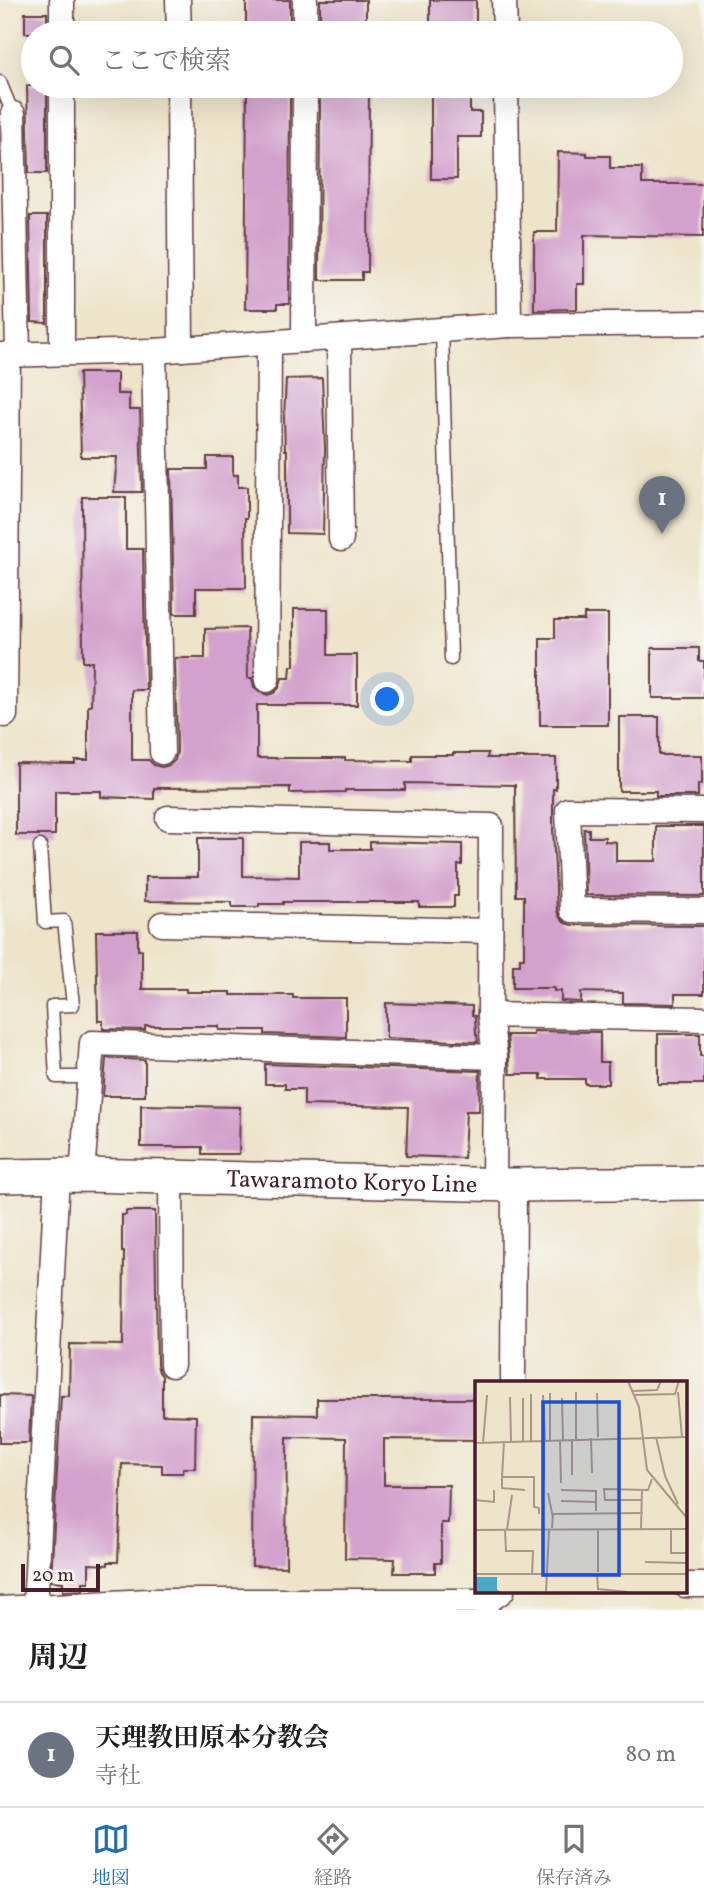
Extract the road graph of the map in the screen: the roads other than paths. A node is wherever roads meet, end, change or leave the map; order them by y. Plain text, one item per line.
1 (62, 0) edge
2 (178, 0) edge
3 (305, 0) edge
4 (504, 0) edge
5 (62, 21) edge
6 (178, 21) edge
7 (305, 21) edge
8 (505, 21) edge
9 (0, 82) edge
10 (62, 98) edge
11 (179, 98) edge
12 (304, 98) edge
13 (506, 98) edge
14 (13, 114) joint
15 (704, 323) edge
16 (509, 325) junction
17 (442, 329) junction
18 (339, 338) junction
19 (304, 340) junction
20 (269, 343) junction
21 (181, 349) junction
22 (154, 351) junction
23 (62, 353) junction
24 (9, 354) edge
25 (341, 539) dead end
26 (451, 659) dead end
27 (267, 680) dead end
28 (5, 715) dead end
29 (162, 752) dead end
30 (704, 811) edge
31 (168, 818) dead end
32 (40, 846) dead end
33 (704, 911) edge
34 (162, 924) dead end
35 (490, 932) junction
36 (490, 1015) junction
37 (704, 1019) edge
38 (495, 1057) junction
39 (89, 1077) junction
40 (70, 1175) junction
41 (0, 1176) edge
42 (171, 1177) junction
43 (504, 1184) junction
44 (704, 1184) edge
45 (173, 1365) dead end
46 (513, 1381) edge
47 (686, 1585) edge
48 (704, 1586) edge
49 (502, 1598) edge
50 (148, 1605) edge
51 (314, 1605) edge
52 (413, 1605) edge
53 (35, 1608) edge
54 (0, 1609) edge

1 - 5 street
2 - 6 street
3 - 7 street
4 - 8 street
9 - 14 lane
10 - 23 street
11 - 21 street
12 - 19 street
13 - 16 street
14 - 24 street
15 - 16 street
16 - 17 street
17 - 18 street
17 - 26 lane
18 - 19 street
18 - 25 street
19 - 20 street
20 - 21 street
20 - 27 street
21 - 22 street
22 - 23 street
22 - 29 street
23 - 24 street
24 - 28 street
30 - 33 street
31 - 35 street
32 - 39 lane
34 - 35 street
35 - 36 street
36 - 37 street
36 - 38 street
38 - 39 street
38 - 43 street
39 - 40 street
40 - 41 main road, Tawaramoto Koryo Line
40 - 42 main road, Tawaramoto Koryo Line
40 - 53 street
42 - 43 main road, Tawaramoto Koryo Line
42 - 45 street
43 - 44 main road, Tawaramoto Koryo Line
43 - 46 street
47 - 48 street
49 - 52 street
50 - 51 street
50 - 53 street
51 - 52 street
53 - 54 street

